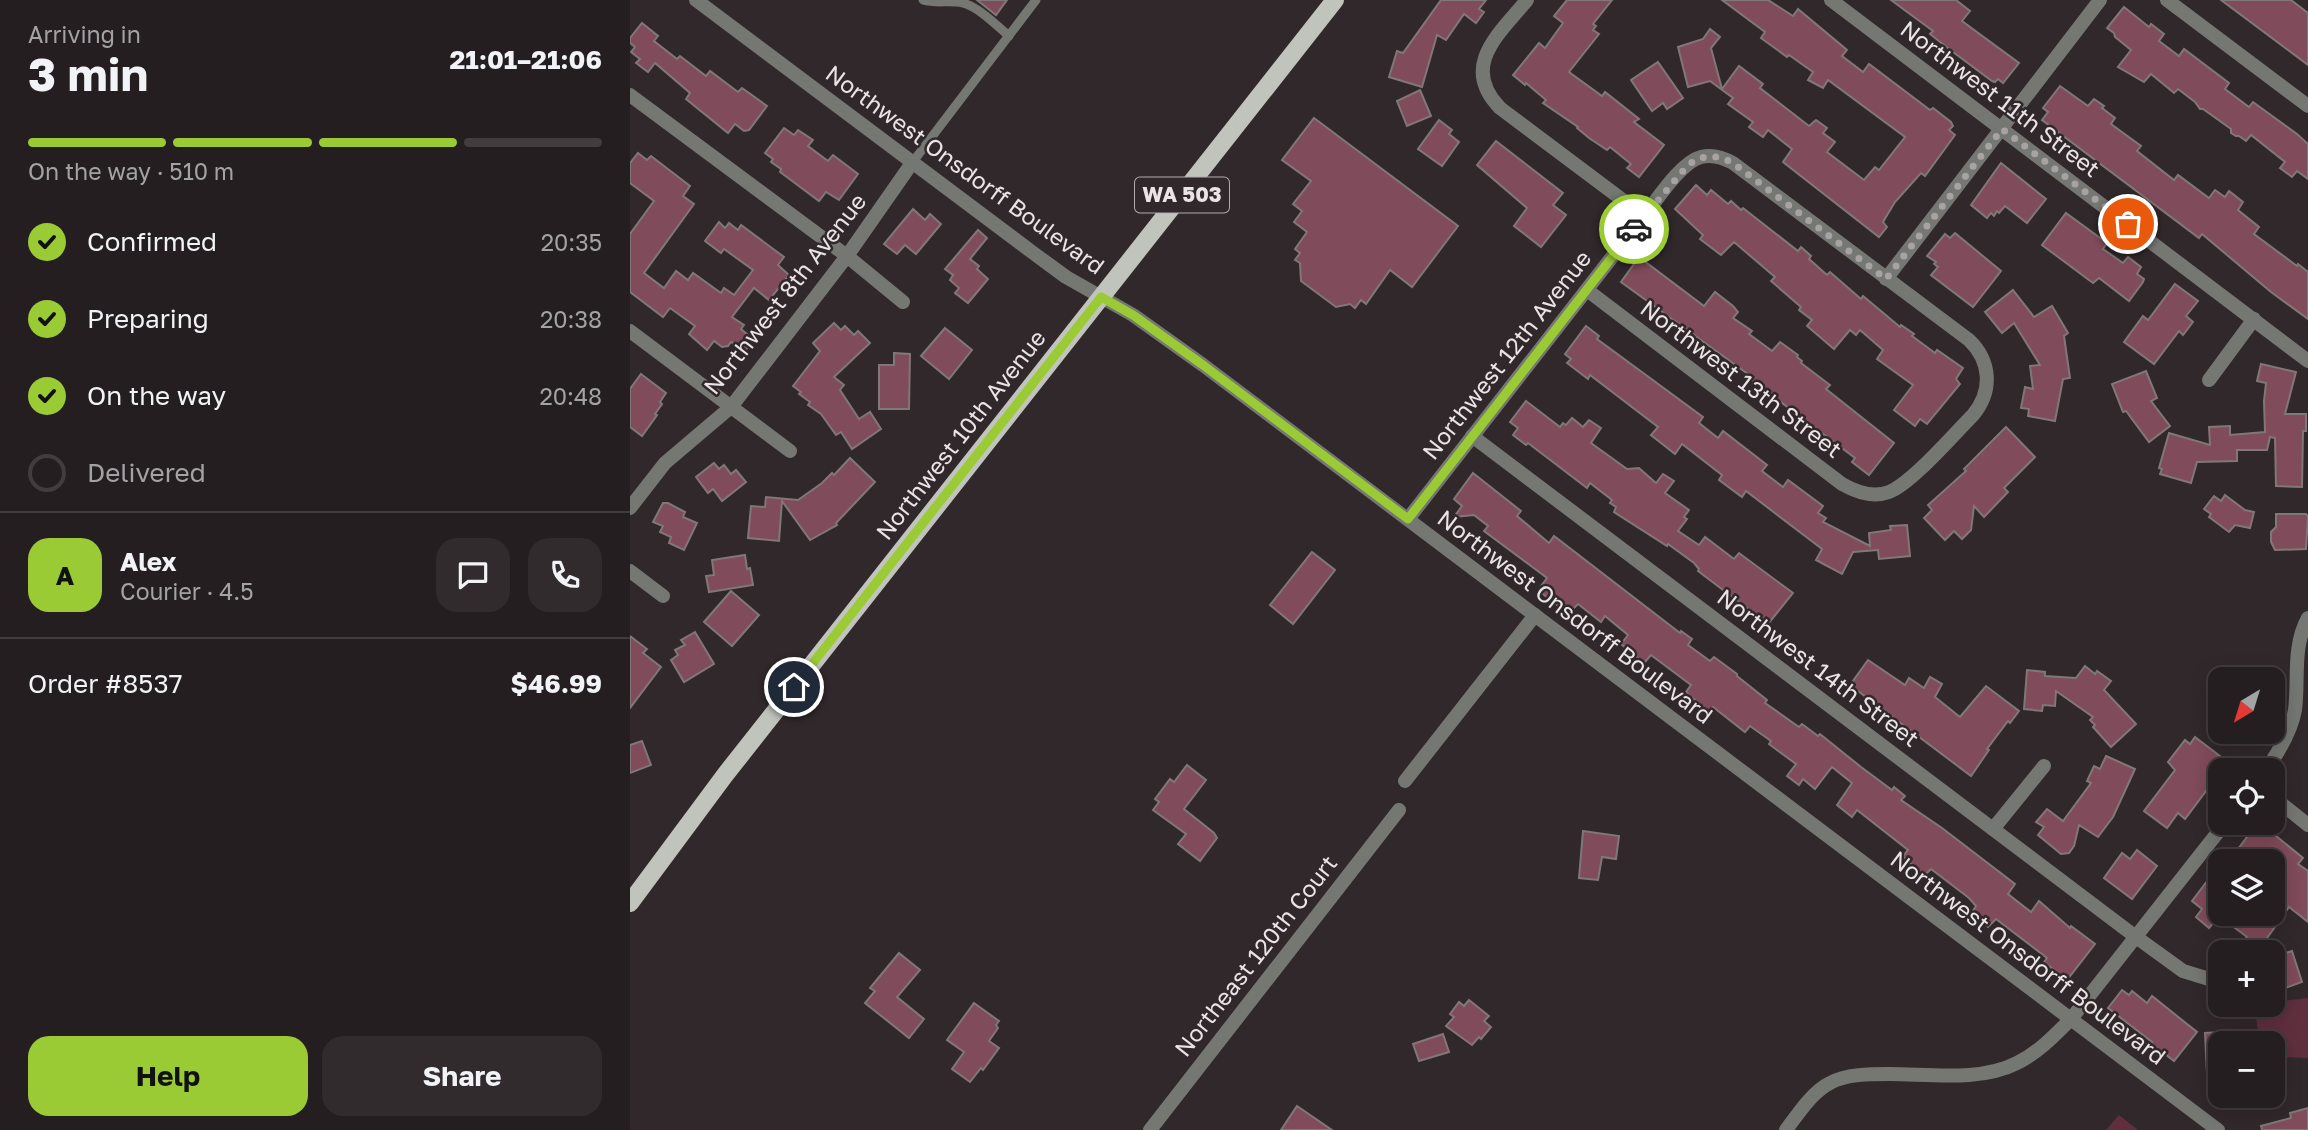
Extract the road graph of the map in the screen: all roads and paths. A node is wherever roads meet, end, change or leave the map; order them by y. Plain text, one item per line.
1 (696, 0) edge
2 (923, 0) edge
3 (1036, 0) edge
4 (1335, 0) edge
5 (1527, 0) edge
6 (1831, 0) edge
7 (2101, 0) edge
8 (2167, 0) edge
9 (1009, 36) junction
10 (630, 95) edge
11 (2308, 106) edge
12 (2002, 129) junction
13 (912, 163) junction
14 (1644, 216) junction
15 (847, 256) junction
16 (1886, 279) junction
17 (1587, 290) junction
18 (1101, 297) junction
19 (903, 302) dead end
20 (2254, 319) junction
21 (630, 331) edge
22 (2308, 361) edge
23 (2209, 380) dead end
24 (731, 407) junction
25 (1472, 436) junction
26 (790, 451) dead end
27 (630, 508) edge
28 (1408, 519) junction
29 (630, 571) edge
30 (663, 596) dead end
31 (1535, 615) junction
32 (2308, 618) edge
33 (2274, 758) edge
34 (2044, 766) dead end
35 (1405, 781) dead end
36 (2285, 807) edge
37 (1399, 810) dead end
38 (2308, 825) edge
39 (1993, 829) junction
40 (2215, 835) edge
41 (630, 903) edge
42 (2136, 937) junction
43 (2208, 979) edge
44 (2071, 1018) junction
45 (1150, 1130) edge
46 (1786, 1130) edge
47 (2218, 1130) edge

1 - 13 street, Northwest Onsdorff Boulevard
2 - 9 lane
3 - 9 lane
4 - 18 main road, Northwest 10th Avenue / WA 503
5 - 14 street
6 - 12 street, Northwest 11th Street
7 - 12 street
8 - 11 street
9 - 13 lane
10 - 15 street
12 - 16 street
12 - 20 street, Northwest 11th Street
13 - 15 street, Northwest 8th Avenue
13 - 18 street, Northwest Onsdorff Boulevard
14 - 16 street, Northwest 12th Avenue
14 - 17 street, Northwest 12th Avenue
15 - 19 street
15 - 24 street, Northwest 8th Avenue
16 - 17 street, Northwest 13th Street
17 - 25 street, Northwest 12th Avenue
18 - 28 street, Northwest Onsdorff Boulevard
18 - 41 main road, Northwest 10th Avenue / WA 503
20 - 22 street, Northwest 11th Street
20 - 23 street
21 - 24 street
24 - 26 street
24 - 27 street, Northwest 8th Avenue
25 - 28 street, Northwest 12th Avenue
25 - 39 street, Northwest 14th Street
28 - 31 street, Northwest Onsdorff Boulevard
29 - 30 street
31 - 35 street
31 - 44 street, Northwest Onsdorff Boulevard
32 - 33 street
34 - 39 street
36 - 38 street
37 - 45 street, Northeast 120th Court
39 - 42 street, Northwest 14th Street
40 - 42 street
42 - 43 street, Northwest 14th Street
42 - 44 street
44 - 46 street
44 - 47 street, Northwest Onsdorff Boulevard

